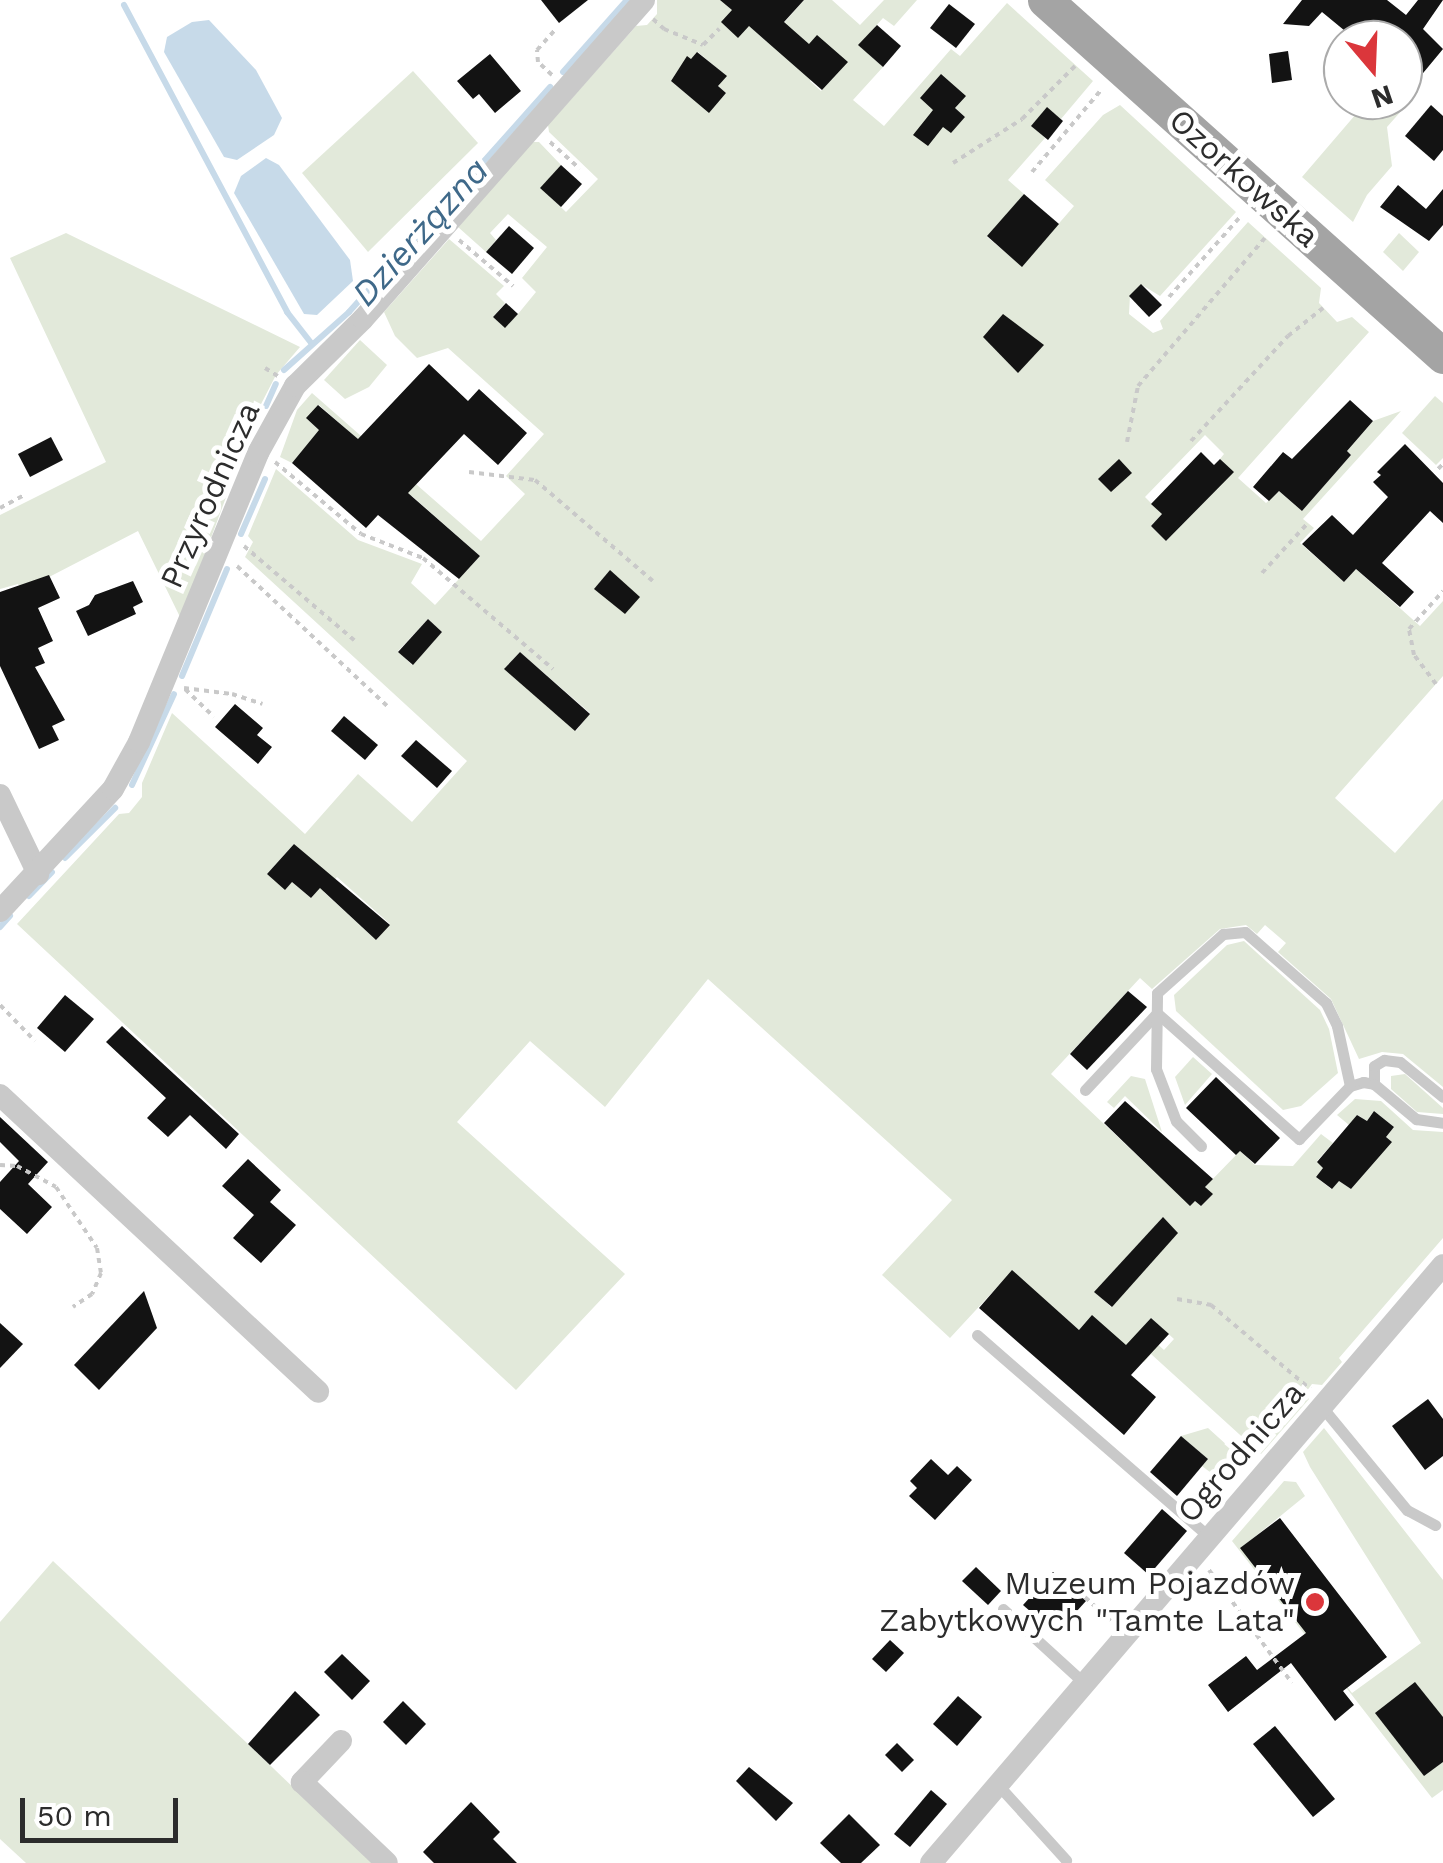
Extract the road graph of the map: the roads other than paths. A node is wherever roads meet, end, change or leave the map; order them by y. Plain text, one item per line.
1 (1045, 0) edge
2 (642, 3) edge
3 (1443, 356) edge
4 (0, 795) edge
5 (38, 874) junction
6 (0, 911) edge
7 (1157, 1013) junction
8 (1374, 1084) junction
9 (1350, 1086) junction
10 (1085, 1090) dead end
11 (0, 1095) edge
12 (1443, 1097) edge
13 (1443, 1123) edge
14 (1201, 1146) dead end
15 (1443, 1264) edge
16 (977, 1334) dead end
17 (318, 1392) dead end
18 (1324, 1405) junction
19 (1435, 1524) dead end
20 (1203, 1545) junction
21 (1003, 1609) dead end
22 (1086, 1685) junction
23 (341, 1740) dead end
24 (999, 1786) junction
25 (1066, 1860) dead end
26 (387, 1863) edge
27 (931, 1863) edge

1 - 3 main road, Ozorkowska
2 - 5 street, Przyrodnicza
4 - 5 street
5 - 6 street, Przyrodnicza
7 - 9 lane
7 - 9 lane
7 - 10 lane
7 - 14 lane
8 - 9 lane
8 - 12 lane
8 - 13 lane
11 - 17 street
15 - 18 street, Ogrodnicza
16 - 20 lane
18 - 19 lane
18 - 20 street, Ogrodnicza
20 - 22 street, Ogrodnicza
21 - 22 lane
22 - 24 street, Ogrodnicza
23 - 26 street
24 - 25 lane
24 - 27 street, Ogrodnicza

